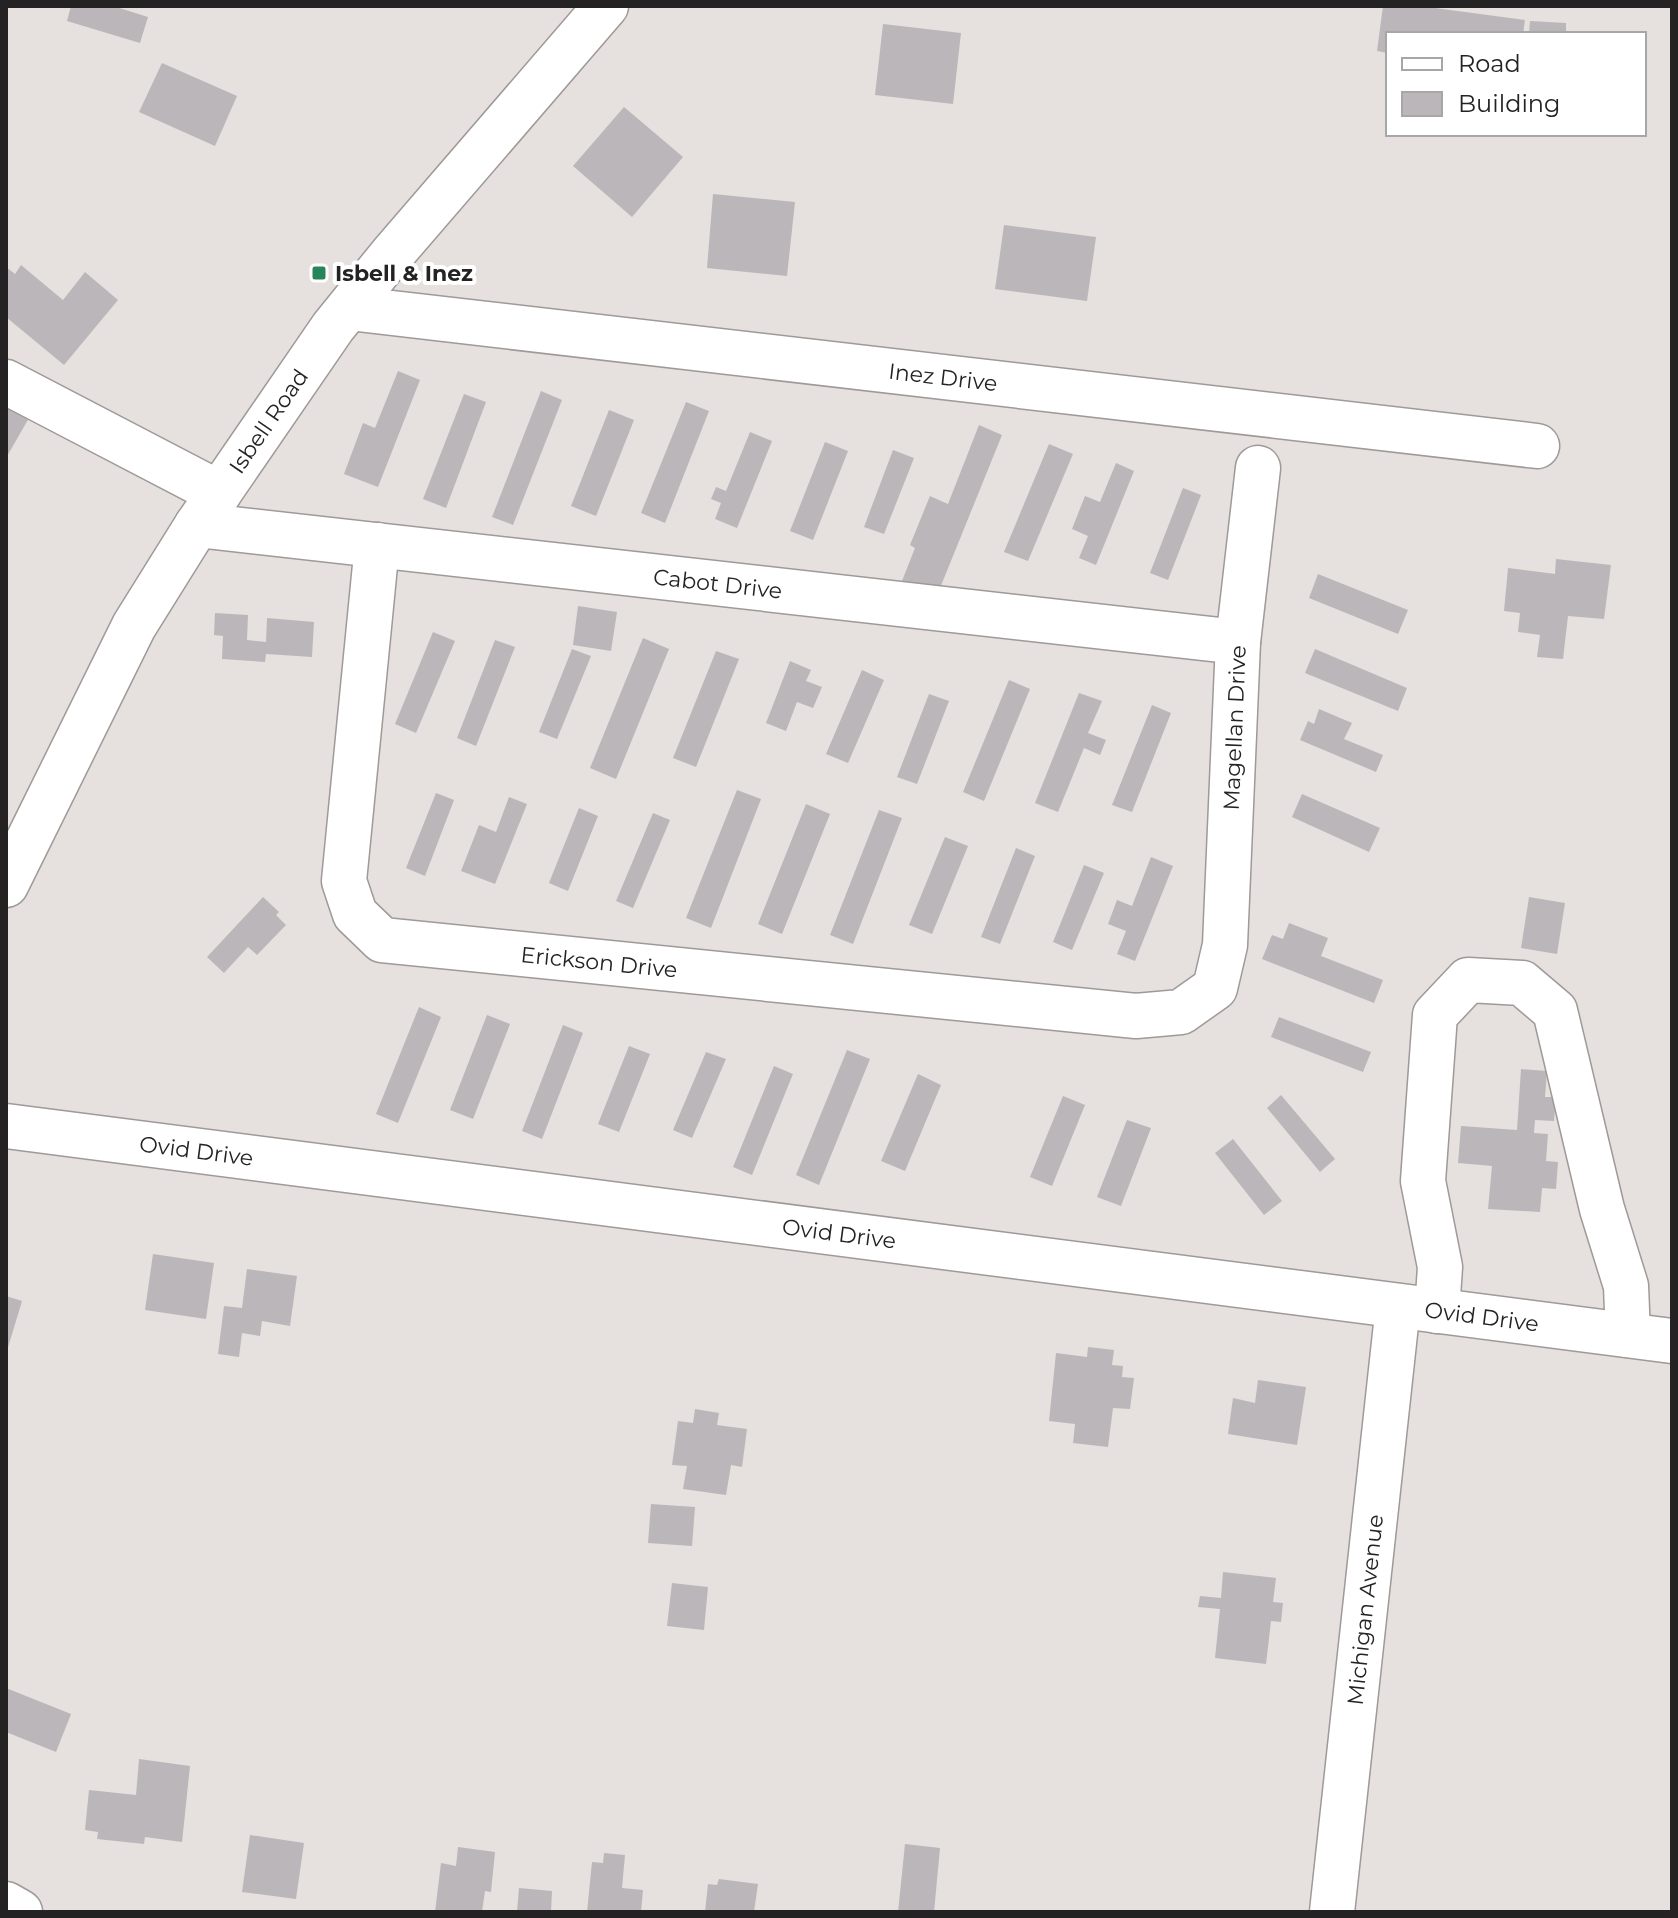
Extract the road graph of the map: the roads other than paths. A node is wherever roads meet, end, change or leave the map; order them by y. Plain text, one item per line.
1 (606, 6) edge
2 (349, 308) junction
3 (6, 382) edge
4 (1537, 446) dead end
5 (1258, 468) dead end
6 (208, 509) junction
7 (377, 545) junction
8 (1238, 642) junction
9 (6, 885) edge
10 (1215, 988) joint
11 (6, 1126) edge
12 (1418, 1308) junction
13 (1628, 1335) junction
14 (1672, 1341) edge
15 (6, 1904) edge
16 (20, 1912) edge
17 (1332, 1912) edge

1 - 2 street, Isbell Road
2 - 4 street, Inez Drive
2 - 6 street, Isbell Road
3 - 6 street
5 - 8 street, Magellan Drive
6 - 7 street, Cabot Drive
6 - 9 street, Isbell Road
7 - 8 street, Cabot Drive
7 - 10 street, Erickson Drive
8 - 10 street, Magellan Drive
11 - 12 street, Ovid Drive
12 - 13 street, Ovid Drive
12 - 13 street, Michigan Avenue
12 - 17 street, Michigan Avenue
13 - 14 street, Ovid Drive
15 - 16 street

